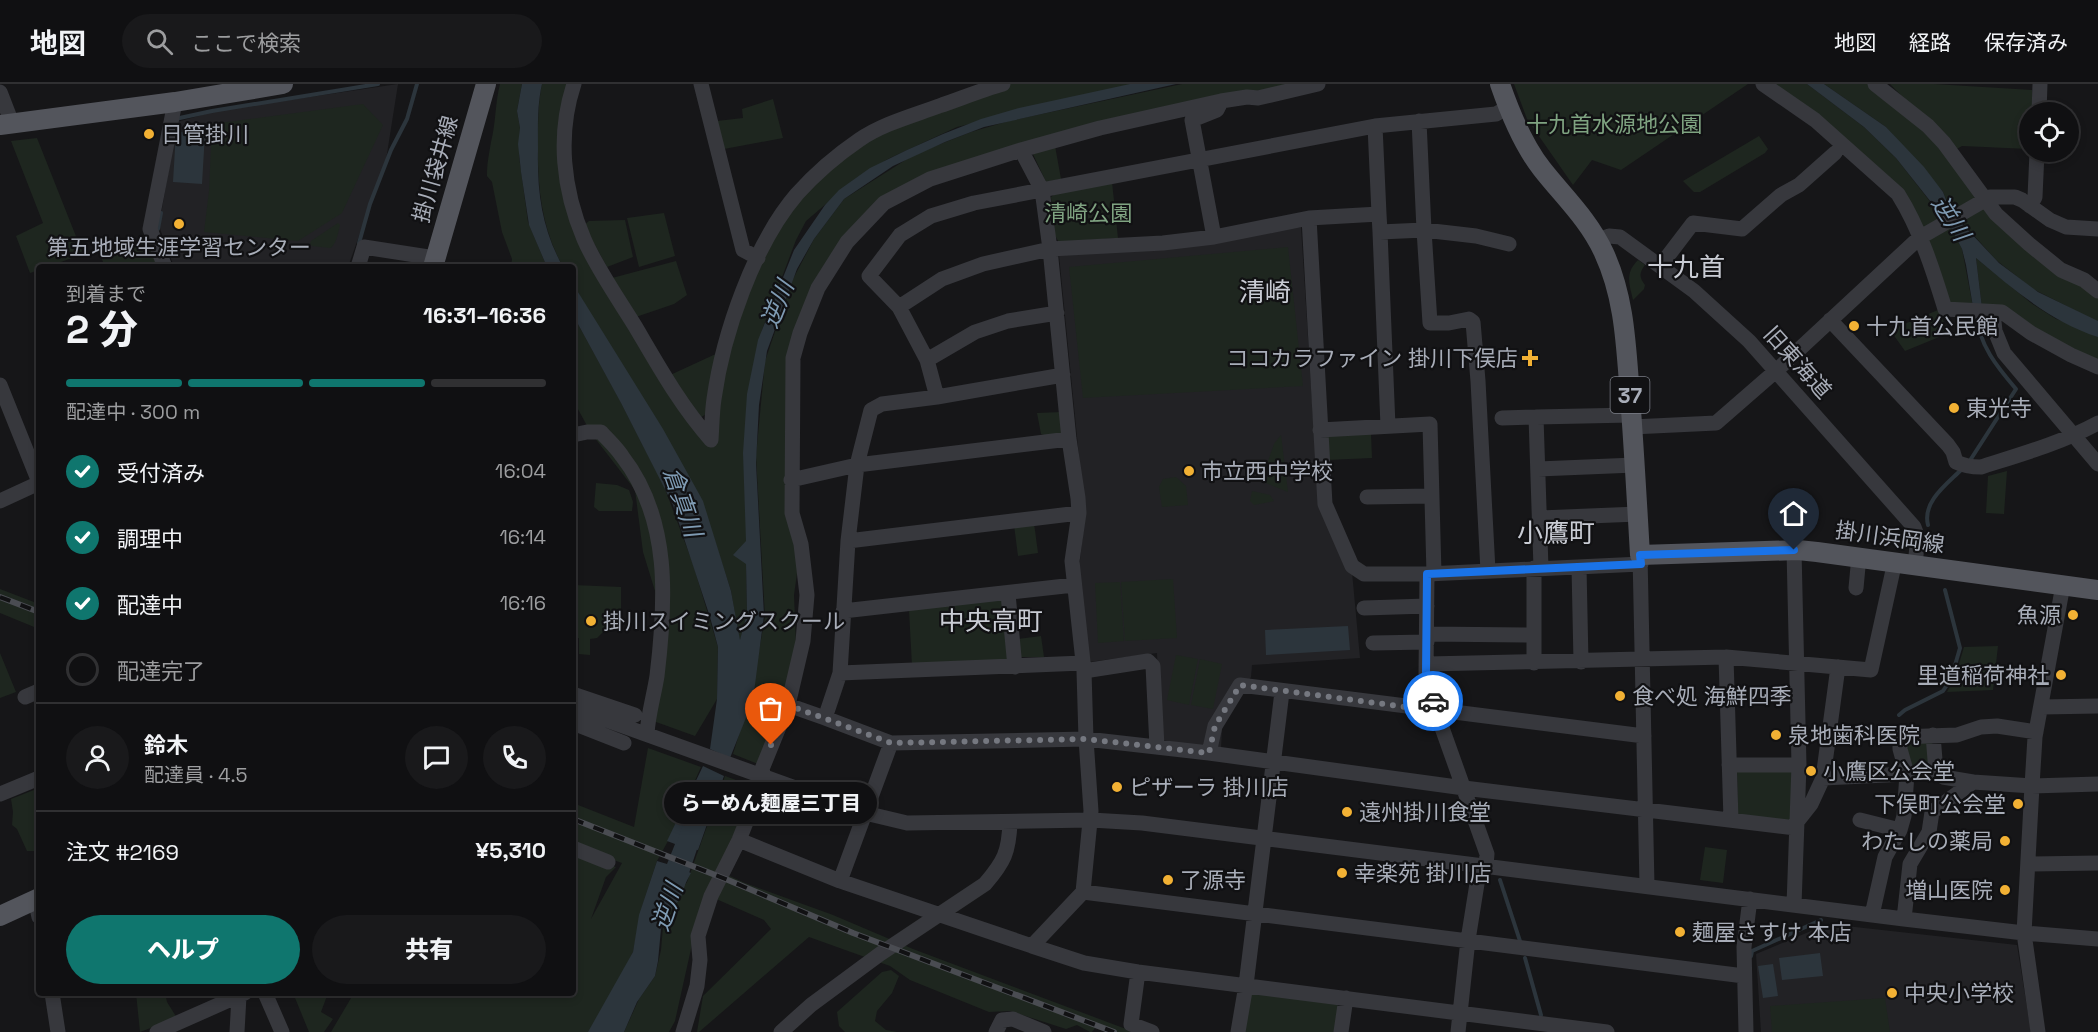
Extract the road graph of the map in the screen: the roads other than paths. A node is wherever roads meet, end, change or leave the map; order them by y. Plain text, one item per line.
1 (283, 84) edge
2 (486, 84) edge
3 (574, 84) edge
4 (701, 84) edge
5 (1003, 84) edge
6 (1318, 84) edge
7 (1500, 84) edge
8 (1763, 84) edge
9 (1875, 84) edge
10 (2040, 84) edge
11 (244, 87) edge
12 (0, 92) edge
13 (1221, 101) junction
14 (175, 102) junction
15 (2039, 102) edge
16 (1508, 107) junction
17 (1419, 121) junction
18 (6, 124) edge
19 (1375, 126) junction
20 (1021, 150) junction
21 (1835, 153) dead end
22 (1200, 159) junction
23 (2037, 162) edge
24 (1042, 190) junction
25 (1983, 201) junction
26 (2030, 206) junction
27 (1379, 214) junction
28 (1309, 218) junction
29 (1424, 230) junction
30 (2098, 230) edge
31 (1380, 232) junction
32 (1214, 237) junction
33 (1921, 237) junction
34 (1598, 240) junction
35 (1509, 244) dead end
36 (1050, 249) junction
37 (758, 258) junction
38 (434, 262) edge
39 (164, 264) edge
40 (359, 264) edge
41 (1661, 266) junction
42 (2098, 291) edge
43 (899, 307) junction
44 (1982, 312) junction
45 (1057, 313) junction
46 (1830, 321) junction
47 (927, 360) junction
48 (2098, 367) edge
49 (1777, 370) junction
50 (1063, 375) junction
51 (0, 385) edge
52 (937, 397) junction
53 (1536, 417) junction
54 (1502, 418) dead end
55 (1632, 421) junction
56 (2098, 423) edge
57 (1388, 426) junction
58 (1320, 430) junction
59 (576, 434) edge
60 (2074, 436) junction
61 (1069, 439) junction
62 (2098, 464) edge
63 (857, 465) junction
64 (1635, 465) junction
65 (1538, 469) junction
66 (36, 475) edge
67 (791, 480) junction
68 (36, 483) edge
69 (1431, 496) junction
70 (1367, 497) dead end
71 (0, 501) edge
72 (1079, 513) junction
73 (1638, 514) junction
74 (1540, 518) junction
75 (848, 542) junction
76 (1794, 550) junction
77 (1859, 556) junction
78 (1640, 560) junction
79 (1905, 563) junction
80 (1579, 567) junction
81 (1537, 568) junction
82 (1488, 571) junction
83 (1430, 574) junction
84 (1074, 585) junction
85 (2063, 585) junction
86 (1856, 588) dead end
87 (2098, 590) edge
88 (1008, 594) junction
89 (1427, 606) junction
90 (1364, 608) dead end
91 (843, 611) junction
92 (1534, 635) junction
93 (1427, 638) junction
94 (1372, 643) dead end
95 (1726, 657) junction
96 (1643, 658) junction
97 (1581, 662) junction
98 (1534, 663) junction
99 (1798, 663) junction
100 (1428, 664) junction
101 (1015, 667) junction
102 (1083, 667) junction
103 (1838, 667) junction
104 (840, 673) junction
105 (1282, 692) junction
106 (576, 695) edge
107 (788, 705) junction
108 (2098, 706) edge
109 (2042, 707) junction
110 (576, 709) edge
111 (1436, 711) junction
112 (635, 715) dead end
113 (825, 718) junction
114 (576, 724) edge
115 (2036, 732) junction
116 (649, 735) junction
117 (1933, 735) junction
118 (1644, 736) junction
119 (1086, 739) junction
120 (624, 743) dead end
121 (891, 743) junction
122 (1157, 747) junction
123 (1209, 753) junction
124 (1274, 762) junction
125 (1729, 765) junction
126 (1799, 765) junction
127 (1906, 774) junction
128 (760, 775) junction
129 (1823, 778) junction
130 (36, 779) edge
131 (1973, 782) junction
132 (2098, 784) edge
133 (2032, 786) junction
134 (1464, 788) junction
135 (0, 794) edge
136 (1646, 810) junction
137 (865, 813) junction
138 (1091, 820) junction
139 (1731, 820) junction
140 (1860, 820) dead end
141 (1010, 822) junction
142 (1796, 825) junction
143 (1900, 830) junction
144 (1264, 838) junction
145 (739, 840) junction
146 (576, 849) edge
147 (608, 862) dead end
148 (2098, 863) edge
149 (2028, 864) junction
150 (1483, 866) junction
151 (840, 881) junction
152 (1647, 886) junction
153 (1083, 892) junction
154 (1750, 899) junction
155 (1794, 905) junction
156 (36, 906) edge
157 (1254, 914) junction
158 (1872, 915) junction
159 (0, 916) edge
160 (1904, 919) junction
161 (2024, 933) junction
162 (2098, 939) edge
163 (1468, 940) junction
164 (1032, 946) junction
165 (1138, 972) junction
166 (1744, 975) junction
167 (1246, 985) junction
168 (52, 996) edge
169 (240, 996) edge
170 (242, 996) edge
171 (266, 996) edge
172 (1346, 998) junction
173 (1460, 1014) junction
174 (58, 1032) edge
175 (157, 1032) edge
176 (237, 1032) edge
177 (282, 1032) edge
178 (683, 1032) edge
179 (781, 1032) edge
180 (996, 1032) edge
181 (1044, 1032) edge
182 (1152, 1032) edge
183 (1238, 1032) edge
184 (1341, 1032) edge
185 (1458, 1032) edge
186 (1606, 1032) edge
187 (1746, 1032) edge
188 (2038, 1032) edge

1 - 11 main road
2 - 38 main road, 掛川袋井線
3 - 37 street
4 - 37 street
5 - 37 street
6 - 13 street
7 - 16 main road, 37
8 - 33 street
9 - 25 street
10 - 15 street
11 - 14 main road
12 - 18 street
13 - 20 street
13 - 22 street
14 - 18 main road
14 - 39 street
16 - 17 street
16 - 34 main road, 37
17 - 19 street
17 - 29 street
19 - 22 street
19 - 27 street
20 - 24 street
20 - 67 street
21 - 41 street
22 - 24 street
22 - 32 street
23 - 26 street
24 - 36 street
24 - 43 street
25 - 26 street
25 - 33 street
25 - 42 street
26 - 30 street
27 - 28 street
27 - 31 street
28 - 32 street
28 - 58 street
29 - 31 street
29 - 35 street
29 - 82 street
31 - 57 street
32 - 36 street
33 - 44 street
33 - 46 street
34 - 41 street, 旧東海道
34 - 55 main road, 37
36 - 43 street
36 - 45 street
38 - 40 street
41 - 49 street, 旧東海道
43 - 47 street
44 - 48 street
44 - 60 street
45 - 47 street
45 - 50 street
46 - 49 street
46 - 60 street
47 - 52 street
49 - 55 street
49 - 79 street, 旧東海道
50 - 52 street
50 - 61 street
51 - 66 street
52 - 63 street
53 - 54 street
53 - 55 street
53 - 65 street
55 - 64 main road, 37
56 - 60 street
57 - 58 street
57 - 69 street
58 - 83 street
59 - 116 street
60 - 62 street
61 - 63 street
61 - 72 street
63 - 67 street
63 - 75 street
64 - 65 street
64 - 73 main road, 37
65 - 74 street
67 - 107 street
68 - 71 street
69 - 70 street
69 - 83 street
72 - 75 street
72 - 84 street
73 - 74 street
73 - 78 main road, 37
74 - 81 street
75 - 91 street
76 - 77 main road, 掛川浜岡線
76 - 78 main road, 掛川浜岡線
76 - 99 street
77 - 79 main road, 掛川浜岡線
77 - 86 street
78 - 80 street
78 - 96 street
79 - 85 main road, 掛川浜岡線
79 - 103 street, 旧東海道
80 - 81 street
80 - 97 street
81 - 82 street
81 - 92 street
82 - 83 street
83 - 89 street
84 - 88 street
84 - 102 street
85 - 87 main road, 掛川浜岡線
85 - 109 street
88 - 91 street
88 - 101 street
89 - 90 street
89 - 93 street
91 - 104 street
92 - 93 street
92 - 98 street
93 - 94 street
93 - 100 street
95 - 96 street
95 - 99 street
95 - 125 street
96 - 97 street
96 - 118 street
97 - 98 street
98 - 100 street
99 - 103 street
99 - 126 street
100 - 111 street
101 - 102 street
101 - 104 street
102 - 119 street
102 - 122 street
103 - 129 street
104 - 113 street
105 - 111 street
105 - 123 street
105 - 124 street
106 - 112 street
107 - 113 street
107 - 128 street
108 - 109 street
109 - 115 street
110 - 116 street
111 - 118 street
111 - 134 street
113 - 121 street
114 - 120 street
115 - 117 street
115 - 133 street
116 - 128 street
117 - 127 street
117 - 131 street
118 - 136 street
119 - 121 street
119 - 122 street
119 - 138 street
121 - 137 street
122 - 123 street
123 - 124 street
124 - 134 street
124 - 144 street
125 - 126 street
125 - 139 street
126 - 142 street
127 - 129 street
127 - 143 street
128 - 137 street
128 - 145 street
129 - 142 street
130 - 135 street
131 - 133 street
131 - 160 street
132 - 133 street
133 - 149 street
134 - 136 street
134 - 150 street
136 - 139 street
136 - 152 street
137 - 141 street
137 - 151 street
138 - 141 street
138 - 144 street
138 - 153 street
139 - 142 street
140 - 143 street
141 - 179 street
142 - 155 street
143 - 158 street
144 - 150 street
144 - 157 street
145 - 151 street
145 - 178 street
146 - 147 street
148 - 149 street
149 - 161 street
150 - 152 street
150 - 163 street
151 - 164 street
152 - 154 street
153 - 157 street
153 - 164 street
154 - 155 street
154 - 166 street
155 - 158 street
156 - 159 main road
157 - 163 street
157 - 167 street
158 - 160 street
160 - 161 street
161 - 162 street
161 - 188 street
163 - 166 street
163 - 173 street
164 - 165 street
165 - 167 street
165 - 182 street
166 - 187 street
167 - 172 street
167 - 183 street
168 - 174 street
169 - 175 street
170 - 176 street
171 - 177 street
172 - 173 street
172 - 184 street
173 - 185 street
173 - 186 street
180 - 181 street

